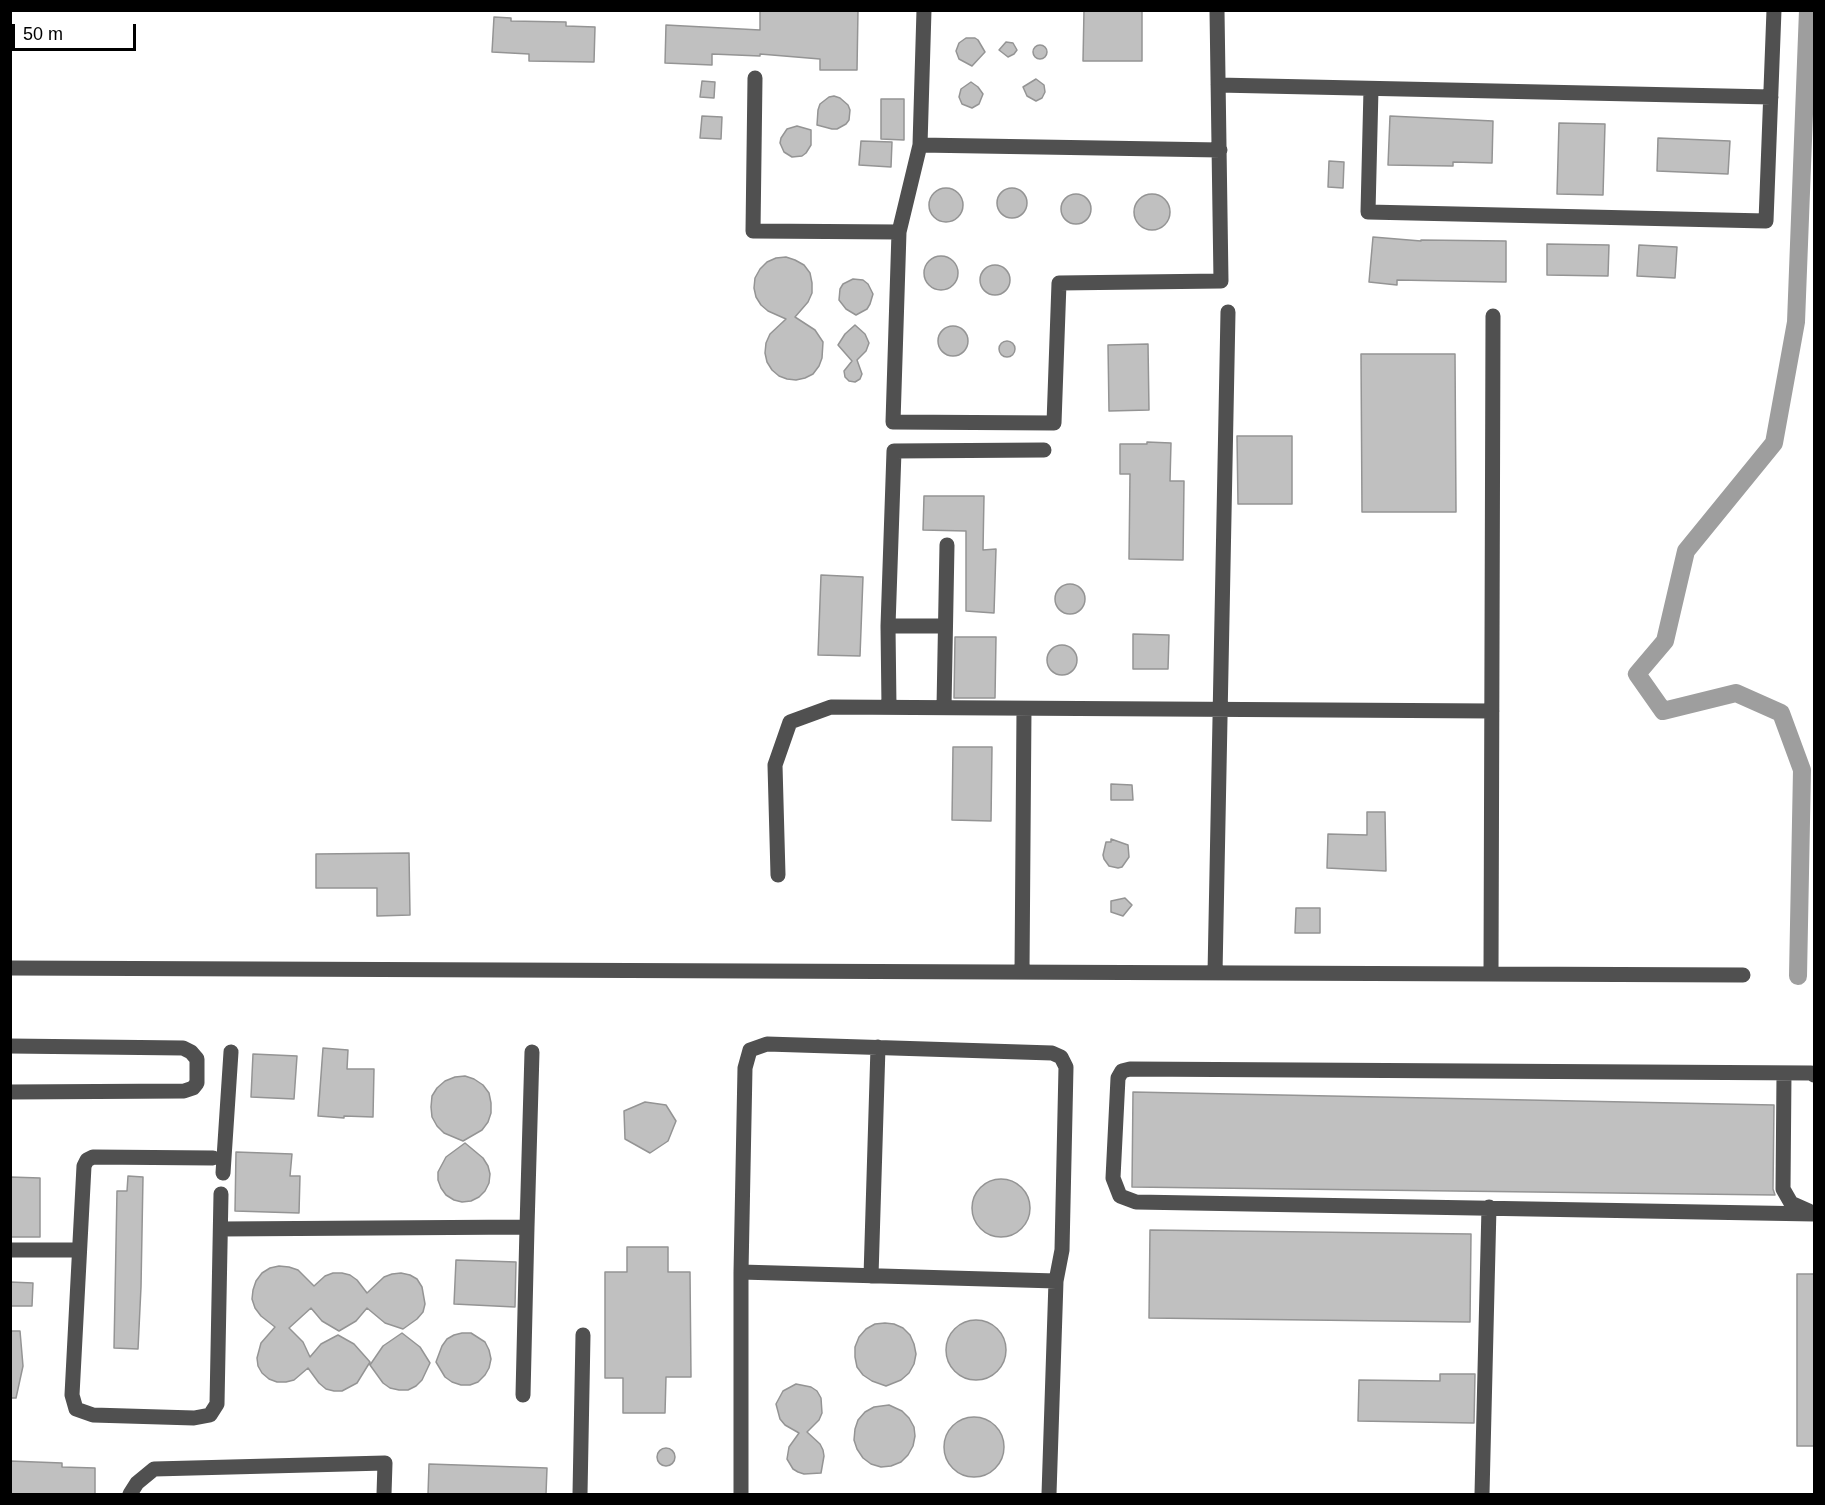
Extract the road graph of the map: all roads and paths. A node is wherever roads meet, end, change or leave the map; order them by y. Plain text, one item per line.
1 (924, 10) edge
2 (1217, 10) edge
3 (1774, 10) edge
4 (755, 78) dead end
5 (1218, 85) junction
6 (1371, 89) junction
7 (1771, 97) junction
8 (920, 145) junction
9 (1220, 150) junction
10 (899, 232) junction
11 (1228, 312) dead end
12 (1493, 316) dead end
13 (1044, 450) dead end
14 (946, 546) dead end
15 (888, 626) junction
16 (945, 626) junction
17 (889, 707) junction
18 (944, 707) junction
19 (1024, 709) junction
20 (1220, 709) junction
21 (1492, 711) junction
22 (778, 875) dead end
23 (10, 968) edge
24 (1022, 972) junction
25 (1215, 973) junction
26 (1491, 974) junction
27 (1743, 975) dead end
28 (10, 1046) edge
29 (878, 1047) junction
30 (231, 1052) dead end
31 (532, 1052) dead end
32 (1784, 1074) junction
33 (1815, 1075) edge
34 (10, 1092) edge
35 (213, 1158) dead end
36 (223, 1173) dead end
37 (221, 1194) dead end
38 (1489, 1207) junction
39 (1815, 1213) edge
40 (526, 1227) junction
41 (221, 1229) junction
42 (10, 1250) edge
43 (80, 1250) junction
44 (741, 1272) junction
45 (871, 1276) junction
46 (1056, 1281) junction
47 (583, 1335) dead end
48 (524, 1395) dead end
49 (130, 1494) edge
50 (384, 1494) edge
51 (580, 1494) edge
52 (741, 1494) edge
53 (1049, 1494) edge
54 (1482, 1494) edge

1 - 8 street
2 - 5 street
3 - 7 street
4 - 10 street
5 - 6 street
5 - 9 street
6 - 7 street
6 - 7 street
8 - 9 street
8 - 10 street
9 - 10 street
11 - 20 street
12 - 21 street
13 - 15 street
14 - 16 street
15 - 16 street
15 - 17 street
16 - 18 street
17 - 18 street
17 - 22 street
18 - 19 street
19 - 20 street
19 - 24 street
20 - 21 street
20 - 25 street
21 - 26 street
23 - 24 street
24 - 25 street
25 - 26 street
26 - 27 street
28 - 34 street
29 - 44 street
29 - 45 street
29 - 46 street
30 - 36 street
31 - 40 street
32 - 33 street
32 - 38 street
32 - 39 street
35 - 43 street
37 - 41 street
38 - 39 street
38 - 54 street
40 - 41 street
40 - 48 street
41 - 43 street
42 - 43 street
44 - 45 street
44 - 52 street
45 - 46 street
46 - 53 street
47 - 51 street
49 - 50 street

